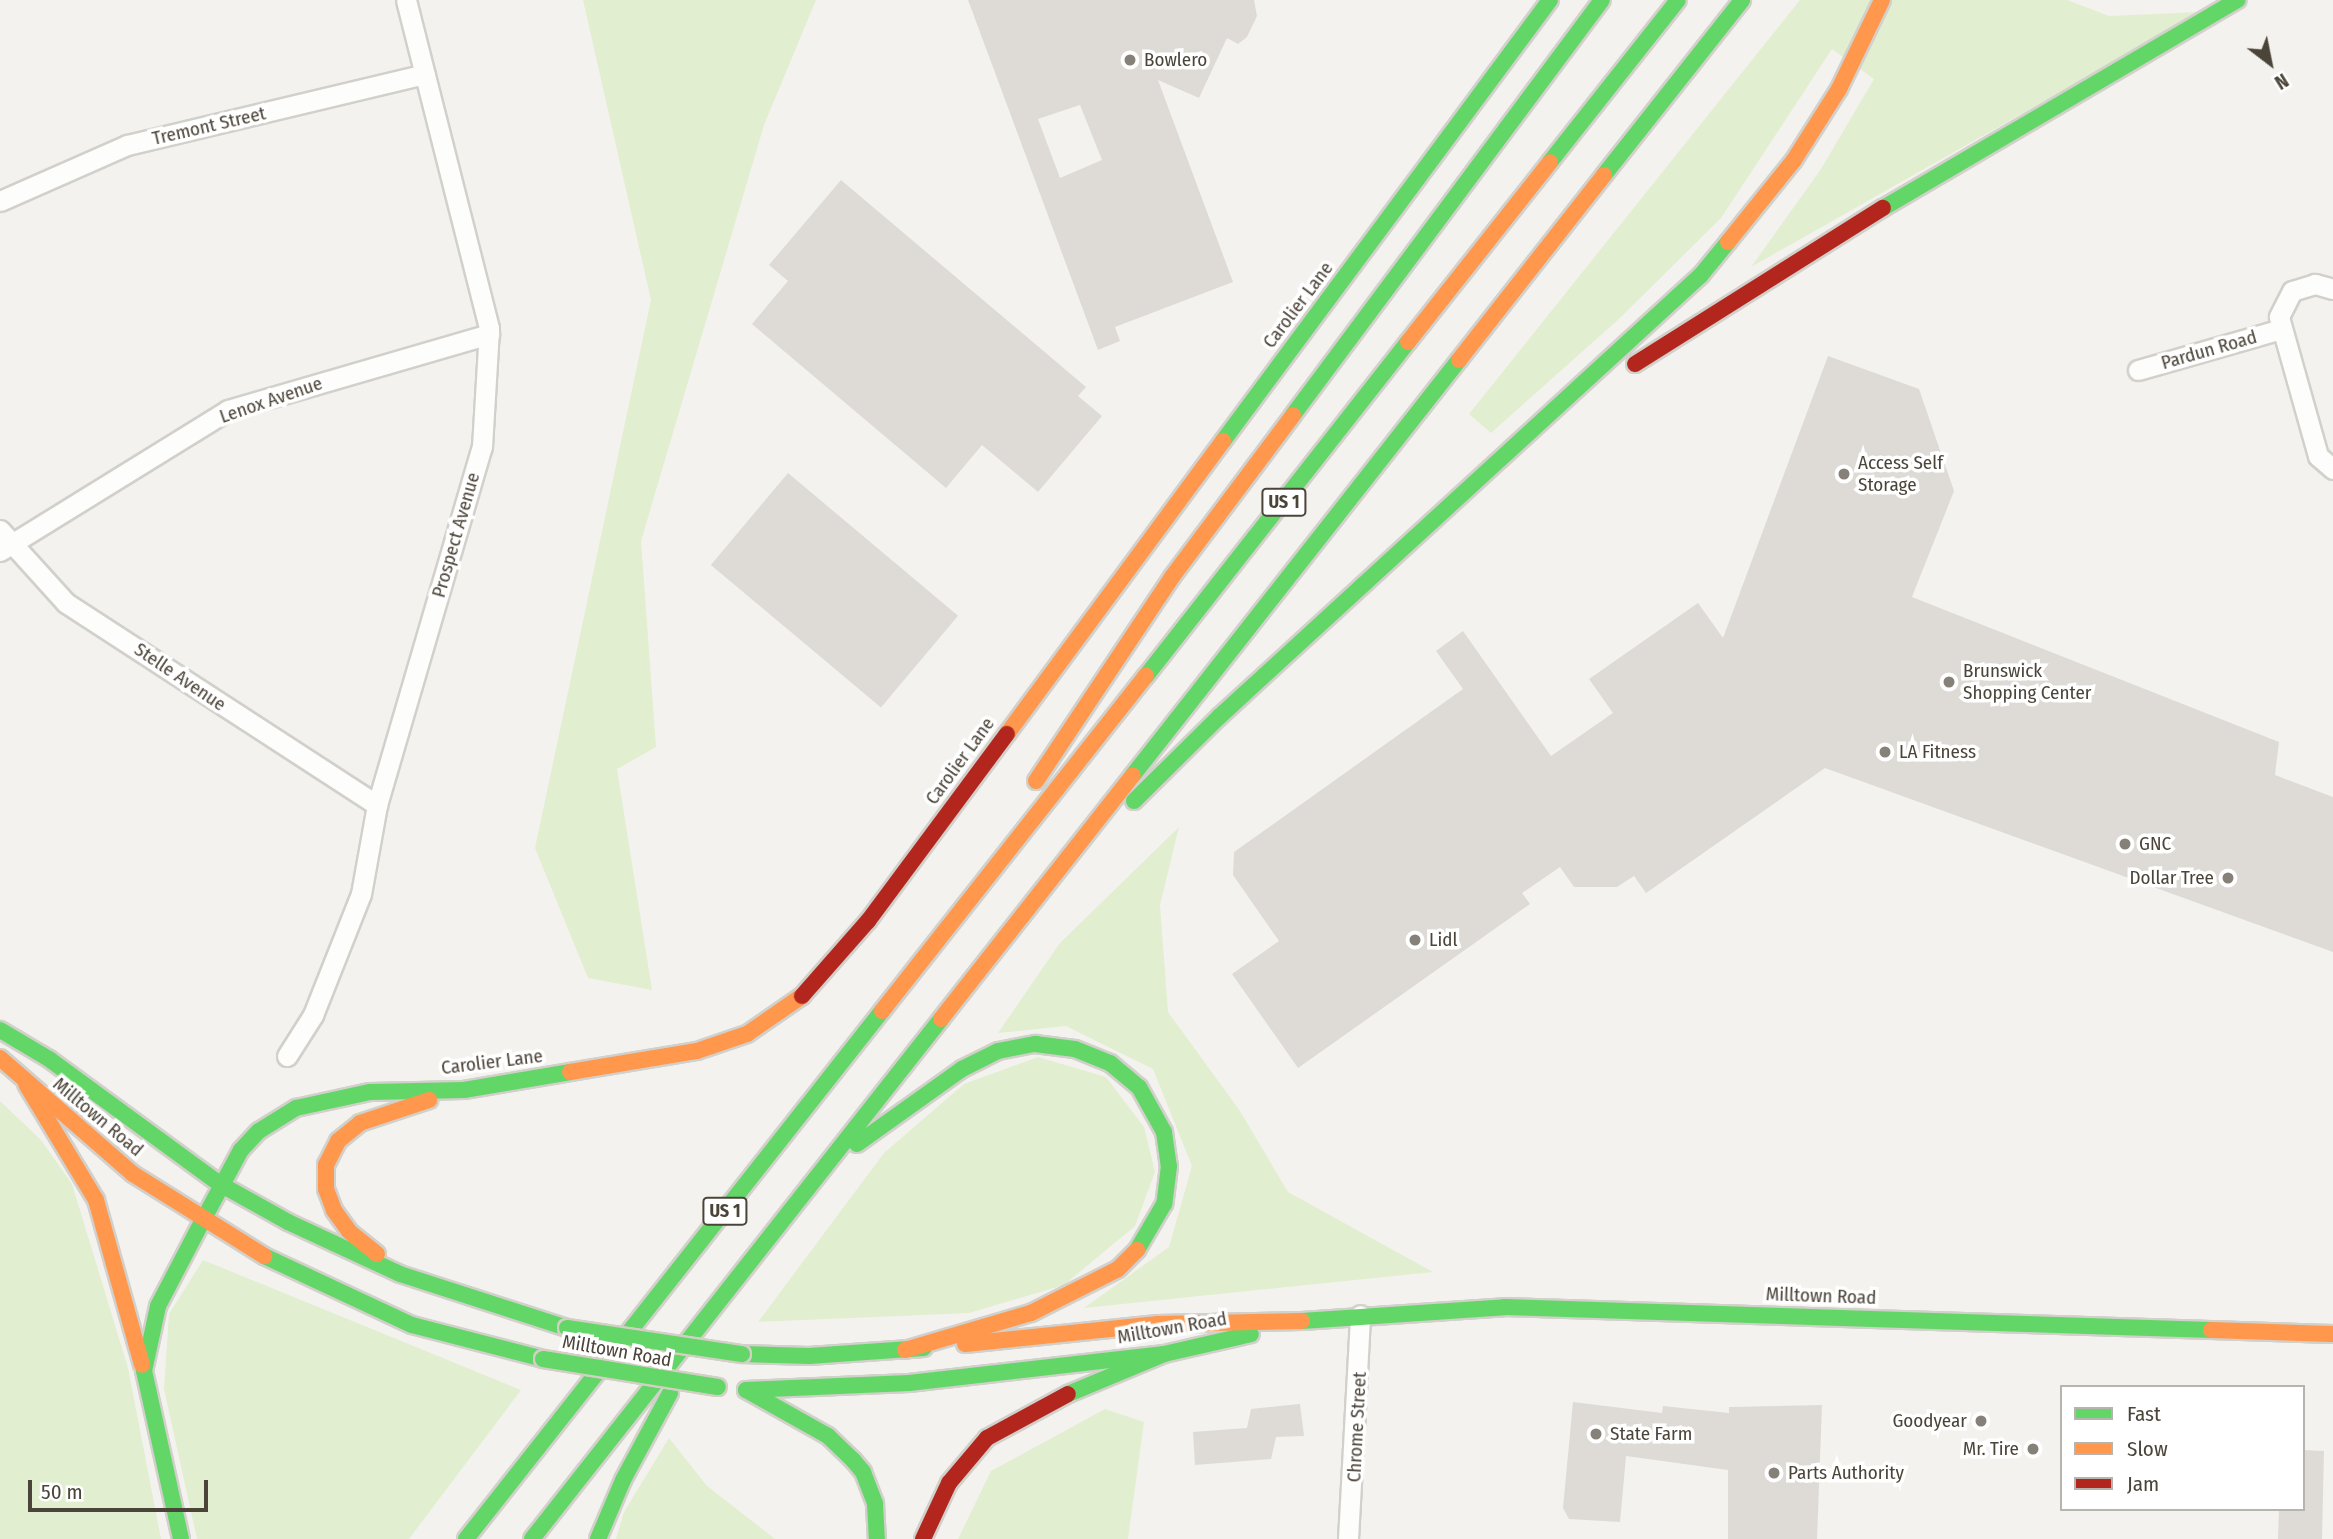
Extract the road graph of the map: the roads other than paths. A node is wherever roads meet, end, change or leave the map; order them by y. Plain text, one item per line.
1 (406, 0) edge
2 (1550, 0) edge
3 (1602, 0) edge
4 (1678, 0) edge
5 (1742, 0) edge
6 (1882, 0) edge
7 (2237, 0) edge
8 (425, 74) junction
9 (0, 201) edge
10 (2333, 289) edge
11 (2281, 329) junction
12 (489, 334) junction
13 (2138, 370) dead end
14 (1524, 439) junction
15 (2333, 469) edge
16 (4, 541) edge
17 (1027, 796) dead end
18 (377, 805) junction
19 (1011, 819) dead end
20 (1014, 921) junction
21 (889, 1003) junction
22 (0, 1030) edge
23 (288, 1056) dead end
24 (0, 1058) edge
25 (26, 1084) junction
26 (464, 1090) junction
27 (825, 1167) junction
28 (220, 1184) junction
29 (202, 1223) junction
30 (400, 1273) junction
31 (715, 1310) junction
32 (1360, 1315) junction
33 (1308, 1321) junction
34 (2333, 1334) edge
35 (905, 1350) junction
36 (1164, 1354) junction
37 (144, 1371) junction
38 (746, 1390) junction
39 (181, 1539) edge
40 (466, 1539) edge
41 (532, 1539) edge
42 (597, 1539) edge
43 (877, 1539) edge
44 (923, 1539) edge
45 (1348, 1539) edge

1 - 8 street, Prospect Avenue
2 - 26 main road, Carolier Lane
3 - 17 main road
4 - 21 main road, US 1
5 - 20 main road, US 1
6 - 14 main road
7 - 14 main road
8 - 9 street, Tremont Street
8 - 12 street, Prospect Avenue
10 - 11 street
11 - 13 street, Pardun Road
11 - 15 street
12 - 16 street, Lenox Avenue
12 - 18 street, Prospect Avenue
14 - 20 main road
16 - 18 street, Stelle Avenue
18 - 23 street, Prospect Avenue
19 - 21 main road
20 - 27 main road, US 1
21 - 40 main road, US 1
22 - 28 main road, Milltown Road
24 - 25 main road, Milltown Road
25 - 29 main road, Milltown Road
25 - 37 main road
26 - 28 main road, Carolier Lane
26 - 30 main road
27 - 31 main road, US 1
27 - 35 main road
28 - 29 main road, Carolier Lane
28 - 30 main road, Milltown Road
29 - 37 main road, Carolier Lane
29 - 38 main road, Milltown Road, bridge
30 - 35 main road, Milltown Road, bridge
31 - 41 main road, US 1
31 - 42 main road
32 - 33 main road, Milltown Road
32 - 34 main road, Milltown Road
32 - 45 street, Chrome Street
33 - 35 main road, Milltown Road
33 - 36 main road, Milltown Road
36 - 38 main road, Milltown Road
36 - 44 main road
37 - 39 main road
38 - 43 main road

